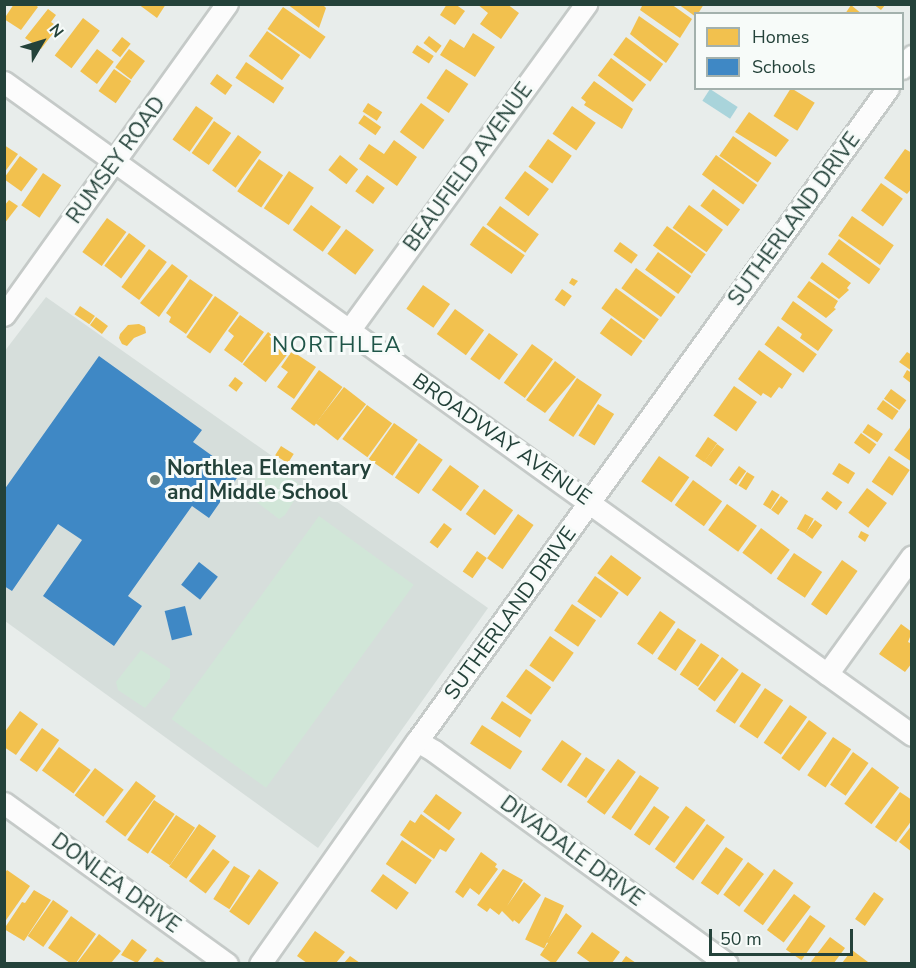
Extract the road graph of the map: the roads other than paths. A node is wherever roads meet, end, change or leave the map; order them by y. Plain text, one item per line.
1 (227, 4) edge
2 (586, 4) edge
3 (4, 82) edge
4 (887, 90) edge
5 (114, 162) junction
6 (4, 315) edge
7 (350, 329) junction
8 (591, 502) junction
9 (912, 556) edge
10 (828, 674) junction
11 (912, 735) edge
12 (417, 741) junction
13 (4, 803) edge
14 (227, 963) edge
15 (260, 963) edge
16 (727, 963) edge

1 - 5 street, RUMSEY ROAD
2 - 7 street, BEAUFIELD AVENUE
3 - 5 street, BROADWAY AVENUE
4 - 8 street, SUTHERLAND DRIVE
5 - 6 street, RUMSEY ROAD
5 - 7 street, BROADWAY AVENUE
7 - 8 street, BROADWAY AVENUE
8 - 10 street, BROADWAY AVENUE
8 - 12 street, SUTHERLAND DRIVE
9 - 10 street
10 - 11 street, BROADWAY AVENUE
12 - 15 street, SUTHERLAND DRIVE
12 - 16 street, DIVADALE DRIVE
13 - 14 street, DONLEA DRIVE

